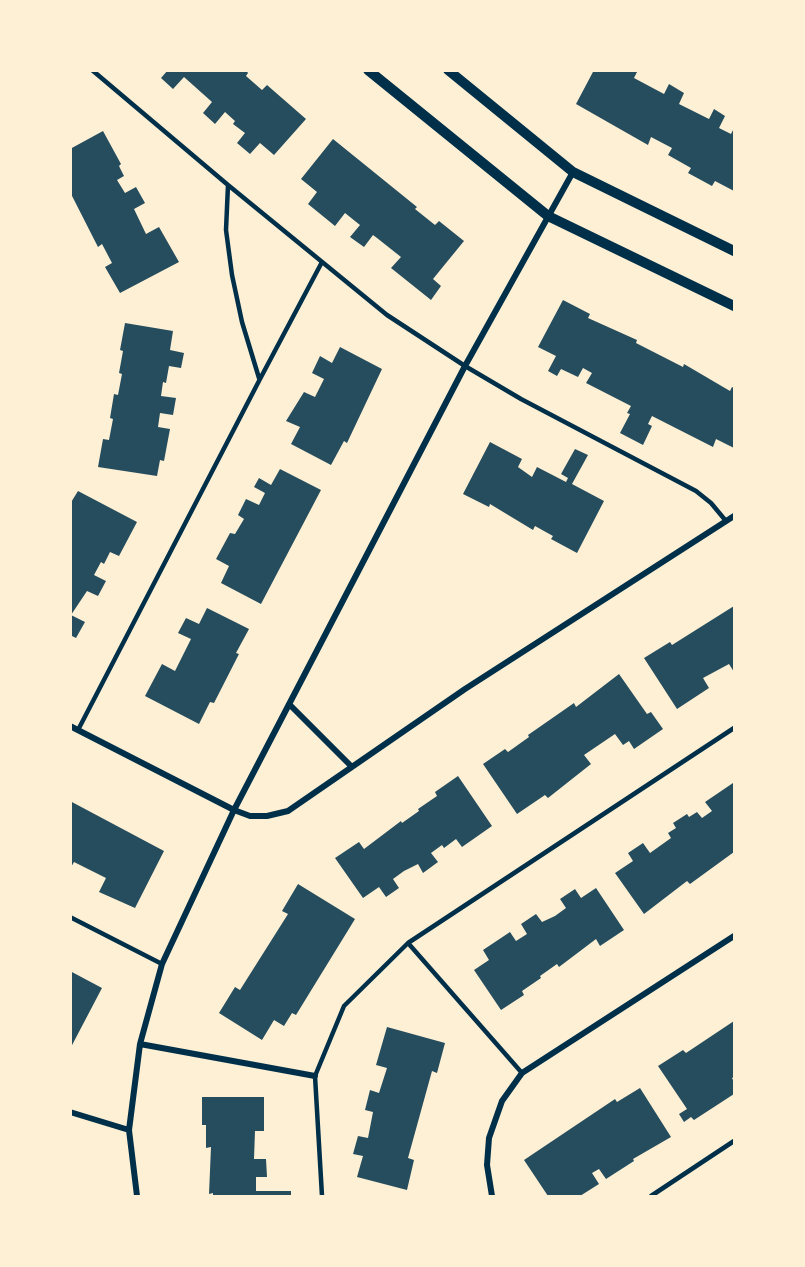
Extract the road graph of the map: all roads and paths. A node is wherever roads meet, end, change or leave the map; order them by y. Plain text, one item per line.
1 (92, 70) edge
2 (369, 70) edge
3 (448, 70) edge
4 (573, 172) junction
5 (228, 185) junction
6 (548, 216) junction
7 (735, 251) edge
8 (322, 262) junction
9 (735, 306) edge
10 (465, 366) junction
11 (260, 379) junction
12 (735, 516) edge
13 (726, 521) junction
14 (289, 704) junction
15 (70, 726) edge
16 (735, 728) edge
17 (78, 730) junction
18 (352, 766) junction
19 (234, 810) junction
20 (70, 917) edge
21 (735, 936) edge
22 (408, 943) junction
23 (162, 964) junction
24 (140, 1044) junction
25 (522, 1073) junction
26 (315, 1076) junction
27 (70, 1112) edge
28 (129, 1130) junction
29 (735, 1142) edge
30 (137, 1197) edge
31 (322, 1197) edge
32 (492, 1197) edge
33 (651, 1197) edge

1 - 5 lane
2 - 6 street
3 - 4 street
4 - 6 street
4 - 7 street
5 - 8 lane
5 - 11 lane
6 - 9 street
6 - 10 street
8 - 10 lane
8 - 11 lane
10 - 13 lane
10 - 14 street
11 - 17 lane
12 - 13 street
13 - 18 street
14 - 18 street
14 - 19 street
15 - 17 street
16 - 22 lane
17 - 19 street
18 - 19 street
19 - 23 street
20 - 23 lane
21 - 25 street
22 - 25 lane
22 - 26 lane
23 - 24 street
24 - 26 street
24 - 28 street
25 - 32 street
26 - 31 lane
27 - 28 street
28 - 30 street
29 - 33 lane

